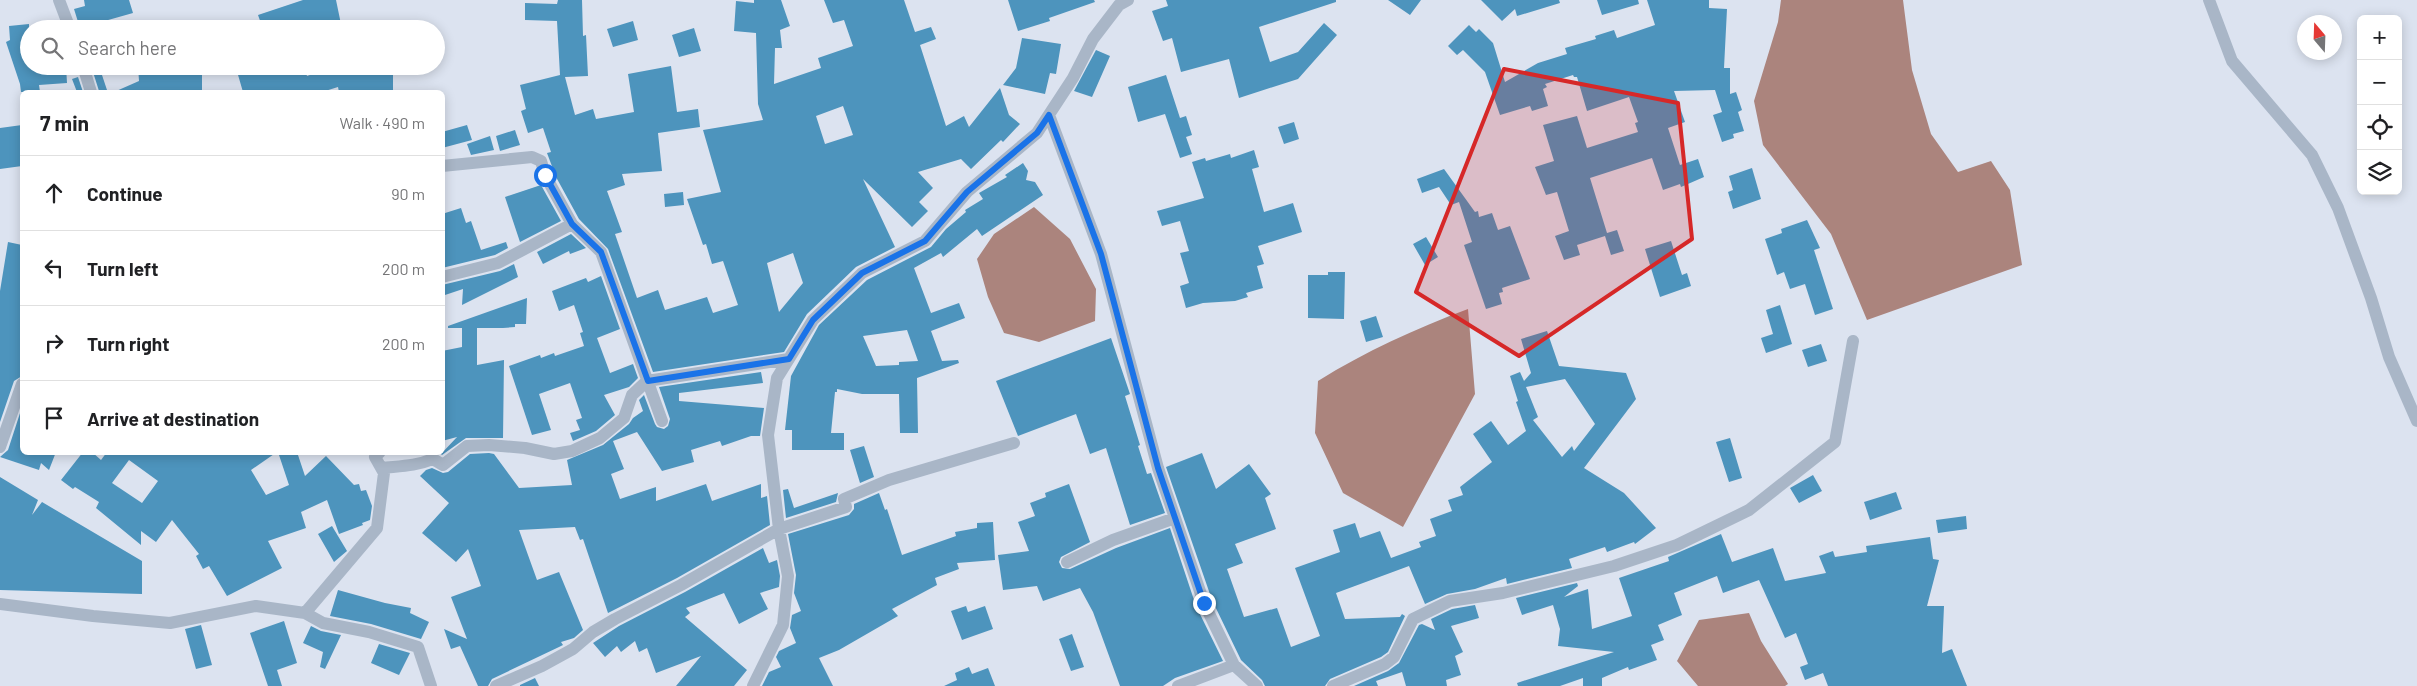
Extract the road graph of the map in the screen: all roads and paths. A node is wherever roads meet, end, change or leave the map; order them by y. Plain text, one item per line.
1 (59, 0) edge
2 (1128, 0) edge
3 (2209, 0) edge
4 (67, 20) edge
5 (86, 75) edge
6 (90, 90) edge
7 (1049, 115) junction
8 (445, 166) edge
9 (572, 224) junction
10 (445, 276) edge
11 (1853, 340) dead end
12 (789, 359) junction
13 (648, 381) junction
14 (20, 390) edge
15 (662, 421) dead end
16 (2417, 421) edge
17 (1014, 443) dead end
18 (0, 448) edge
19 (377, 455) edge
20 (382, 468) junction
21 (1175, 518) junction
22 (779, 529) junction
23 (1067, 562) dead end
24 (0, 604) edge
25 (305, 613) junction
26 (1234, 665) junction
27 (431, 686) edge
28 (496, 686) edge
29 (753, 686) edge
30 (1178, 686) edge
31 (1258, 686) edge
32 (1333, 686) edge

1 - 4 street
2 - 7 street
3 - 16 street
5 - 6 street
7 - 12 street
7 - 21 street
8 - 9 street
9 - 10 street
9 - 13 street
11 - 32 street
12 - 13 street
12 - 22 street
13 - 15 street
13 - 20 street
14 - 18 street
17 - 22 street
19 - 20 street
20 - 25 street
21 - 23 street
21 - 26 street
22 - 28 street
22 - 29 street
24 - 25 street
25 - 27 street
26 - 30 street
26 - 31 street

